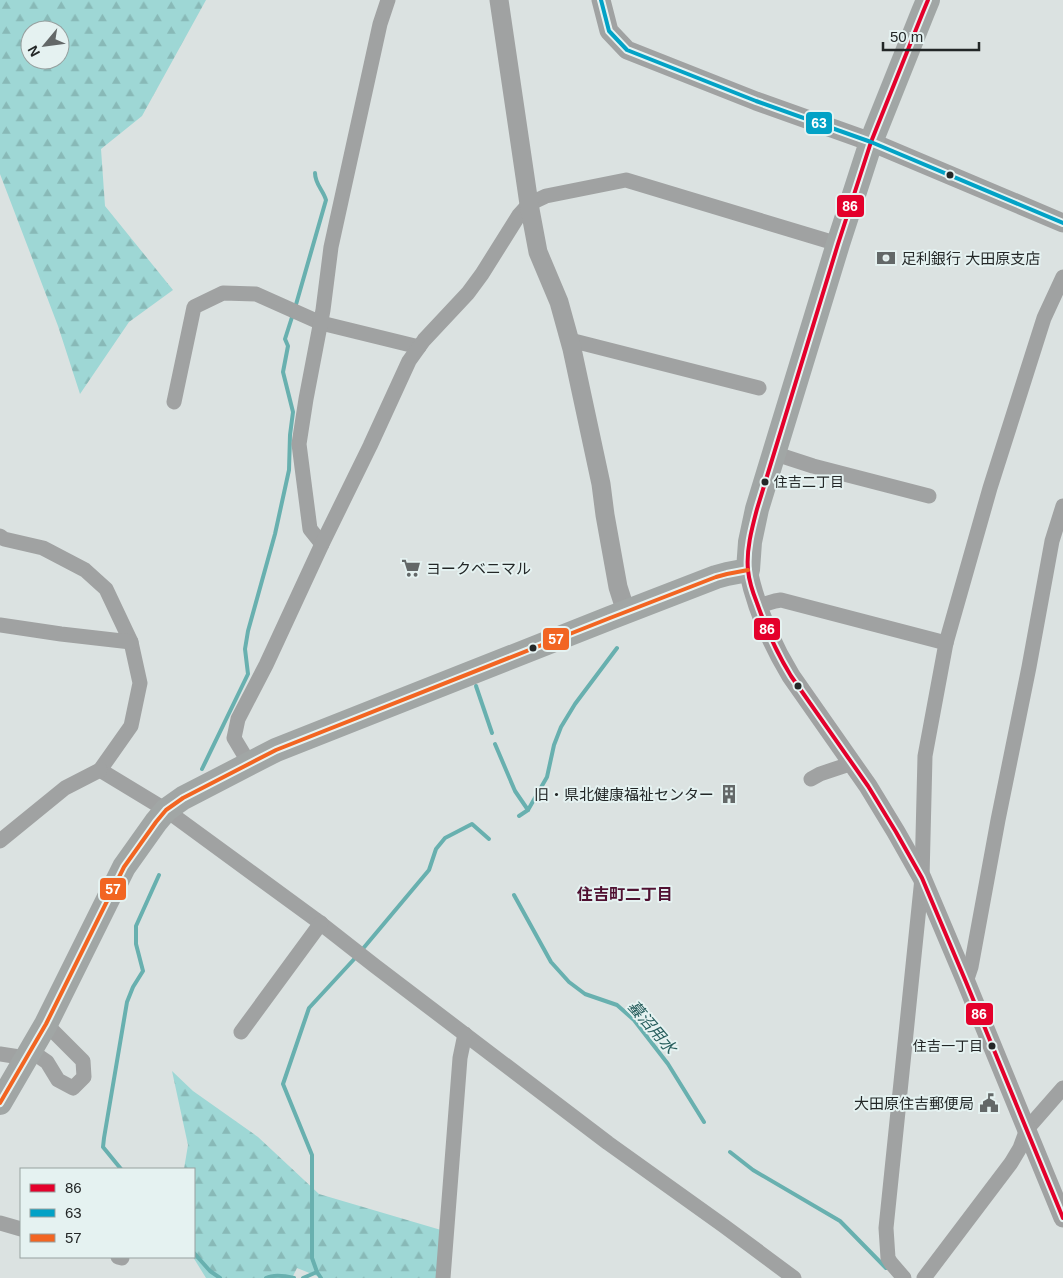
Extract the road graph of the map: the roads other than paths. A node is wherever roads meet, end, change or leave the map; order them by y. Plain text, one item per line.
1 (388, 0) edge
2 (499, 0) edge
3 (601, 0) edge
4 (928, 0) edge
5 (871, 142) junction
6 (529, 204) junction
7 (1063, 223) edge
8 (838, 244) junction
9 (1063, 277) edge
10 (321, 323) junction
11 (570, 340) junction
12 (418, 347) junction
13 (759, 388) dead end
14 (174, 402) dead end
15 (774, 453) junction
16 (929, 496) dead end
17 (1063, 506) edge
18 (0, 536) edge
19 (322, 544) junction
20 (1057, 544) edge
21 (748, 570) junction
22 (758, 606) junction
23 (626, 612) junction
24 (0, 626) edge
25 (131, 642) junction
26 (946, 643) junction
27 (853, 763) junction
28 (249, 764) junction
29 (100, 770) junction
30 (811, 779) dead end
31 (166, 810) junction
32 (0, 841) edge
33 (922, 878) junction
34 (321, 923) junction
35 (966, 982) junction
36 (46, 1024) junction
37 (241, 1032) dead end
38 (465, 1034) junction
39 (0, 1054) edge
40 (29, 1054) junction
41 (1063, 1088) edge
42 (0, 1103) edge
43 (1027, 1130) junction
44 (1063, 1218) edge
45 (0, 1222) edge
46 (20, 1229) edge
47 (443, 1278) edge
48 (794, 1278) edge
49 (904, 1278) edge
50 (924, 1278) edge

1 - 10 street
2 - 6 street
3 - 5 street
4 - 5 main road
5 - 7 street
5 - 8 main road
6 - 8 street
6 - 11 street
6 - 12 street
8 - 15 main road
9 - 26 street
10 - 12 street
10 - 14 street
10 - 19 street
11 - 13 street
11 - 23 street
12 - 19 street
15 - 16 street
15 - 21 main road
17 - 20 street
18 - 25 street
19 - 28 street
20 - 35 street
21 - 22 street
21 - 23 main road
22 - 26 street
22 - 27 street
23 - 28 main road
24 - 25 street
25 - 29 street
26 - 33 street
27 - 30 street
27 - 33 street
28 - 31 main road
29 - 31 street
29 - 32 street
31 - 34 street
31 - 36 main road
33 - 35 street
33 - 49 street
34 - 37 street
34 - 38 street
35 - 43 street
36 - 40 main road
36 - 40 street
38 - 47 street
38 - 48 street
39 - 40 street
40 - 42 main road
41 - 43 street
43 - 44 street
43 - 50 street
45 - 46 street

